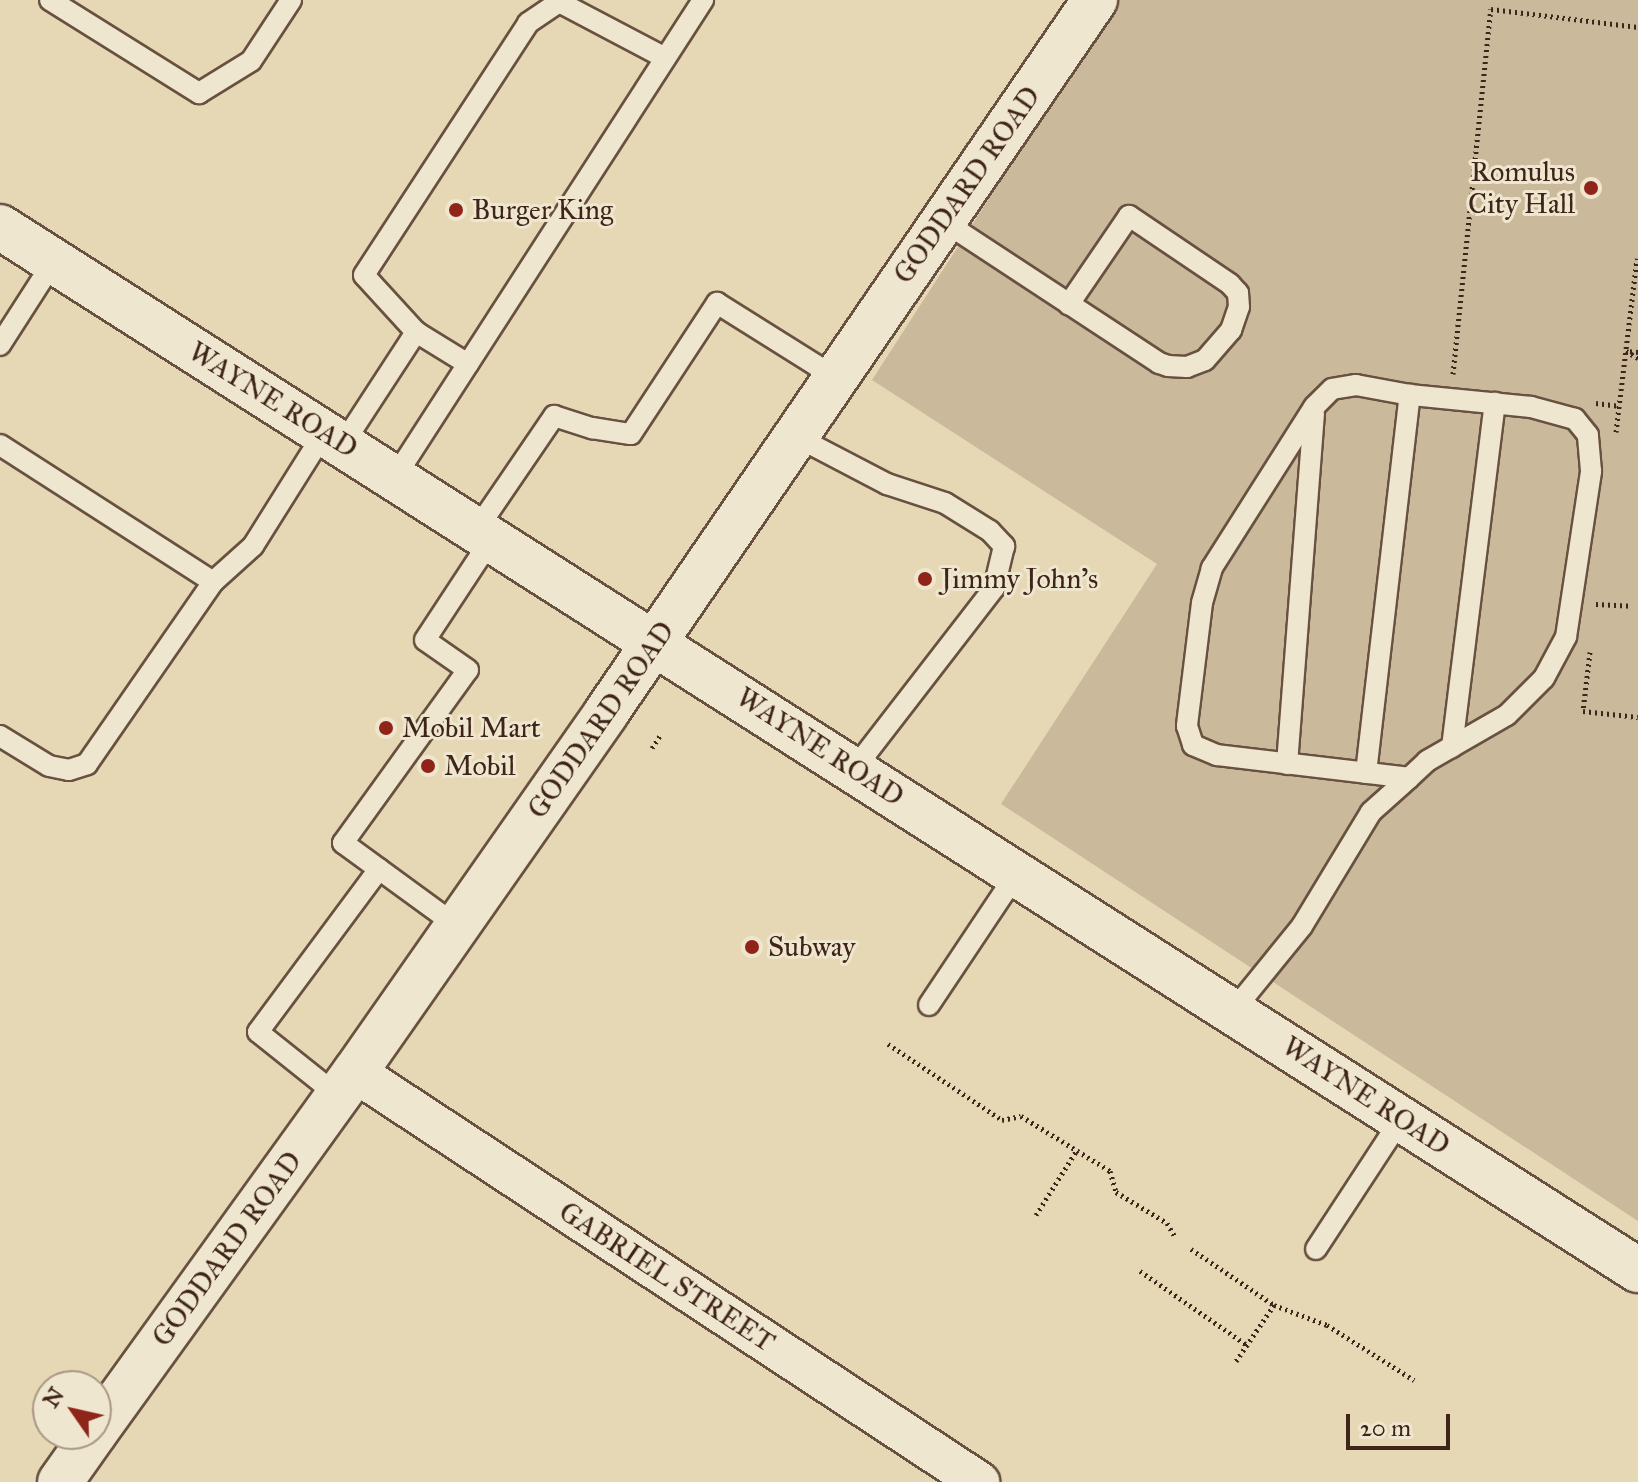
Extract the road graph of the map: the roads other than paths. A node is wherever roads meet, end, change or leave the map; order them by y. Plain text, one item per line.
1 (50, 0) edge
2 (291, 0) edge
3 (703, 0) edge
4 (1083, 4) edge
5 (665, 58) junction
6 (943, 221) junction
7 (0, 227) edge
8 (54, 261) junction
9 (1069, 304) junction
10 (416, 332) junction
11 (0, 345) edge
12 (468, 364) junction
13 (835, 377) junction
14 (1410, 395) junction
15 (1495, 403) junction
16 (1314, 407) junction
17 (795, 436) junction
18 (334, 438) junction
19 (0, 445) edge
20 (395, 477) junction
21 (484, 534) junction
22 (213, 582) junction
23 (656, 642) junction
24 (0, 736) edge
25 (1452, 747) junction
26 (1287, 764) junction
27 (855, 768) junction
28 (1366, 773) junction
29 (1409, 778) junction
30 (379, 869) junction
31 (1017, 873) junction
32 (457, 926) junction
33 (929, 1005) dead end
34 (1233, 1011) junction
35 (346, 1084) junction
36 (1401, 1119) junction
37 (1316, 1249) dead end
38 (1638, 1270) edge
39 (112, 1409) edge
40 (83, 1450) edge
41 (60, 1482) edge
42 (979, 1482) edge

1 - 2 lane
3 - 5 lane
4 - 6 main road, GODDARD ROAD
5 - 10 lane
5 - 12 lane
6 - 9 lane
6 - 13 main road, GODDARD ROAD
7 - 8 main road, WAYNE ROAD
8 - 11 lane
8 - 18 main road, WAYNE ROAD
9 - 9 lane
10 - 12 lane
10 - 18 lane
12 - 20 lane
13 - 17 main road, GODDARD ROAD
13 - 21 lane
14 - 15 lane
14 - 16 lane
14 - 28 lane
15 - 25 lane
15 - 25 lane
16 - 26 lane
16 - 26 lane
17 - 23 main road, GODDARD ROAD
17 - 27 lane
18 - 20 main road, WAYNE ROAD
18 - 22 lane
19 - 22 lane
20 - 21 main road, WAYNE ROAD
21 - 23 main road, WAYNE ROAD
21 - 30 lane
22 - 24 lane
23 - 27 main road, WAYNE ROAD
23 - 32 main road, GODDARD ROAD
25 - 29 lane
26 - 28 lane
27 - 31 main road, WAYNE ROAD
28 - 29 lane
29 - 34 lane
30 - 32 lane
30 - 35 lane
31 - 33 lane
31 - 34 main road, WAYNE ROAD
32 - 35 main road, GODDARD ROAD
34 - 36 main road, WAYNE ROAD
35 - 39 main road, GODDARD ROAD
35 - 42 street, GABRIEL STREET
36 - 37 lane
36 - 38 main road, WAYNE ROAD
40 - 41 main road, GODDARD ROAD

